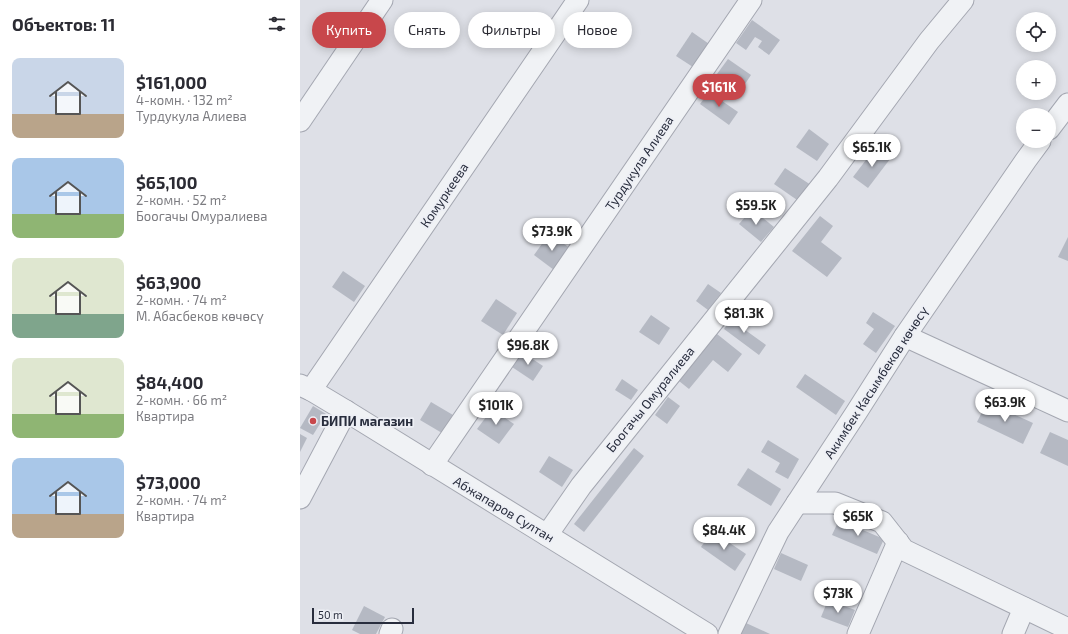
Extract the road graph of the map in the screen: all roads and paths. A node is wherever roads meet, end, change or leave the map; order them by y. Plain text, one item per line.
1 (382, 0) edge
2 (578, 0) edge
3 (751, 0) edge
4 (962, 0) edge
5 (1068, 104) edge
6 (1056, 120) edge
7 (300, 121) edge
8 (1035, 148) edge
9 (905, 336) junction
10 (305, 388) edge
11 (346, 411) junction
12 (1068, 411) edge
13 (432, 465) junction
14 (300, 498) edge
15 (797, 503) junction
16 (547, 535) junction
17 (898, 542) junction
18 (1024, 608) junction
19 (1068, 629) edge
20 (707, 634) edge
21 (729, 634) edge
22 (858, 634) edge
23 (1014, 634) edge

1 - 7 street
2 - 10 street, Комуркеева
3 - 13 street, Турдукула Алиева
4 - 16 street, Боогачы Омуралиева
5 - 6 street
8 - 9 street, Акимбек Касымбеков көчөсү
9 - 12 street
9 - 15 street, Акимбек Касымбеков көчөсү
10 - 11 street, Абжапаров Султан
11 - 13 street, Абжапаров Султан
11 - 14 street
13 - 16 street, Абжапаров Султан
15 - 17 street
15 - 21 street, Акимбек Касымбеков көчөсү
16 - 20 street, Абжапаров Султан
17 - 18 street
17 - 22 street
18 - 19 street
18 - 23 street

